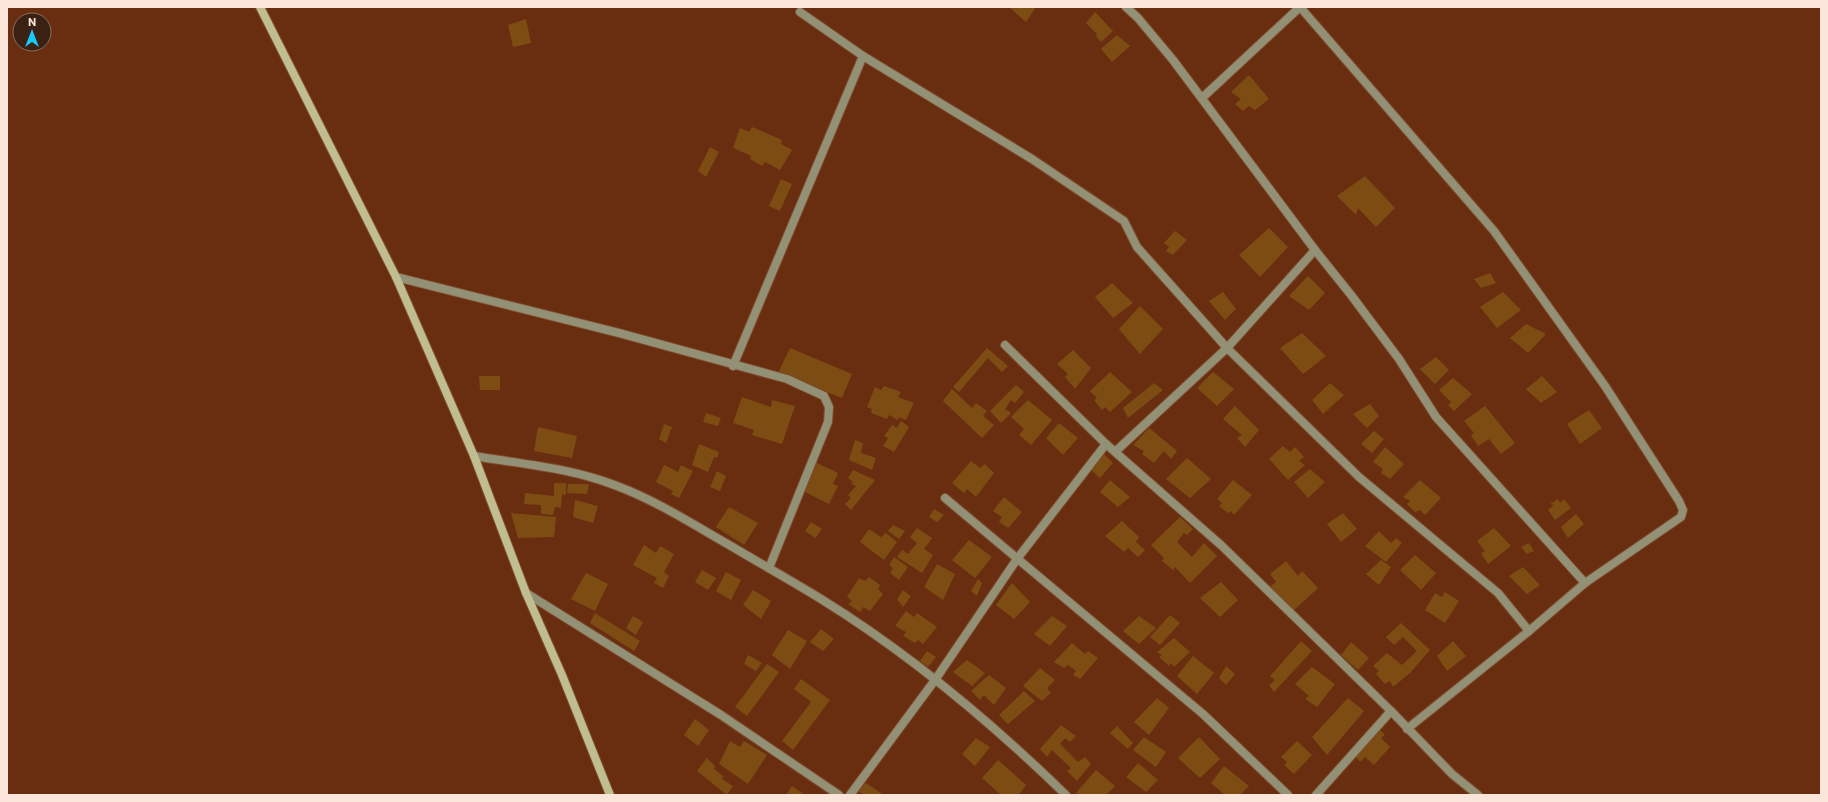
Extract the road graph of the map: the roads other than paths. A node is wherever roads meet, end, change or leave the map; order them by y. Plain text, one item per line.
1 (260, 7) edge
2 (1126, 7) edge
3 (1300, 7) edge
4 (800, 12) dead end
5 (863, 56) junction
6 (1202, 98) junction
7 (1315, 250) junction
8 (396, 277) junction
9 (1005, 345) dead end
10 (1227, 348) junction
11 (733, 366) junction
12 (1106, 444) junction
13 (1116, 450) junction
14 (474, 456) junction
15 (945, 498) dead end
16 (1017, 559) junction
17 (769, 568) junction
18 (1585, 583) junction
19 (526, 593) junction
20 (1529, 631) junction
21 (935, 680) junction
22 (1391, 711) junction
23 (1407, 729) junction
24 (610, 795) edge
25 (839, 795) edge
26 (850, 795) edge
27 (1066, 795) edge
28 (1288, 795) edge
29 (1316, 795) edge
30 (1478, 795) edge

1 - 8 street
2 - 6 street
3 - 6 street
3 - 18 street
4 - 5 street
5 - 10 street
5 - 11 street
6 - 7 street
7 - 10 street
7 - 18 street
8 - 11 street
8 - 14 street
9 - 12 street
10 - 13 street
10 - 20 street
11 - 17 street
12 - 13 street
12 - 16 street
13 - 22 street
14 - 17 street
14 - 19 street
15 - 16 street
16 - 21 street
16 - 28 street
17 - 21 street
18 - 20 street
19 - 24 street
19 - 25 street
20 - 23 street
21 - 26 street
21 - 27 street
22 - 23 street
22 - 29 street
23 - 30 street

